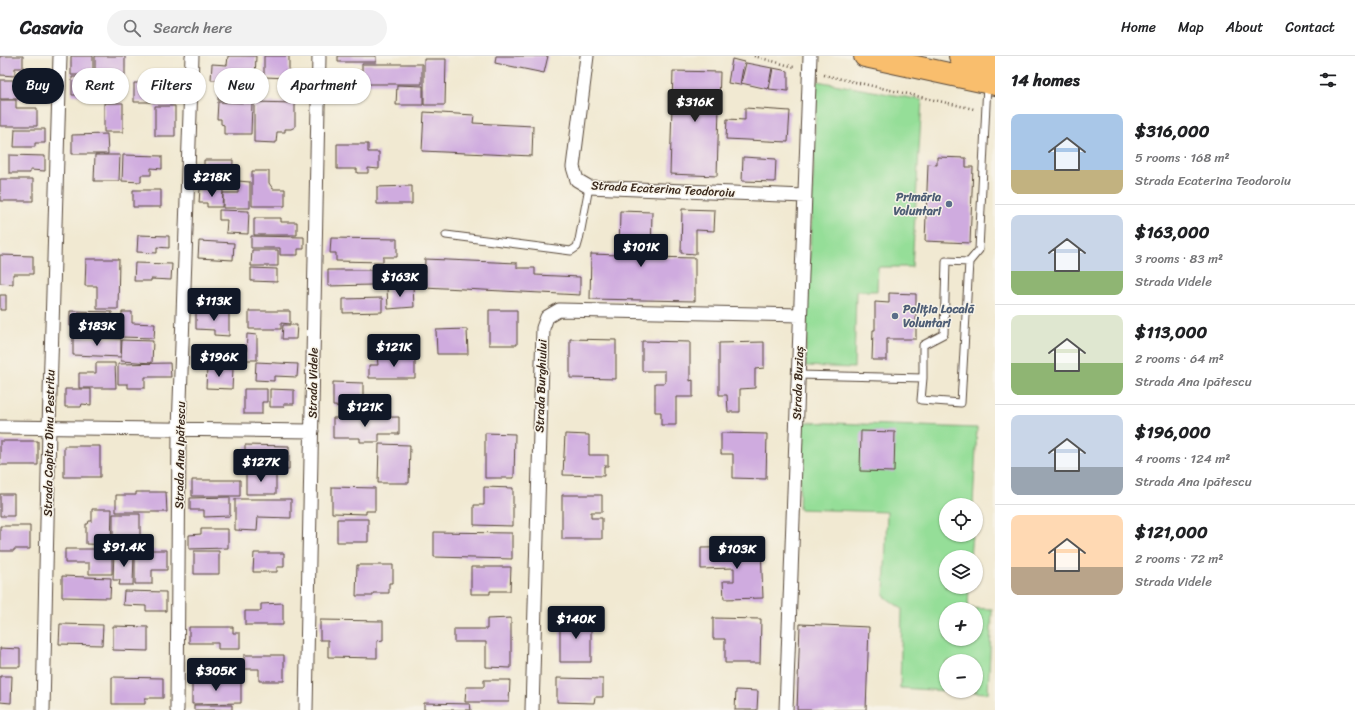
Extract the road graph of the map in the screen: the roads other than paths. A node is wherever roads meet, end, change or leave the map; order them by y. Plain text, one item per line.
1 (60, 56) edge
2 (192, 56) edge
3 (319, 56) edge
4 (587, 56) edge
5 (810, 56) edge
6 (865, 56) edge
7 (960, 56) edge
8 (992, 77) edge
9 (589, 187) junction
10 (804, 196) junction
11 (446, 235) dead end
12 (969, 262) junction
13 (800, 315) junction
14 (799, 375) junction
15 (923, 378) junction
16 (0, 427) edge
17 (49, 428) junction
18 (179, 430) junction
19 (312, 431) junction
20 (43, 710) edge
21 (177, 710) edge
22 (306, 710) edge
23 (532, 710) edge
24 (786, 710) edge

1 - 17 street, Strada Capita Dinu Pestritu
2 - 18 street, Strada Ana Ipătescu
3 - 19 street, Strada Videle
4 - 9 street, Strada Ecaterina Teodoroiu
5 - 10 street, Strada Buziaș
6 - 8 highway
7 - 8 highway
8 - 12 lane
9 - 10 street, Strada Ecaterina Teodoroiu
9 - 11 lane
10 - 13 street, Strada Buziaș
12 - 15 lane
12 - 15 lane
13 - 14 street, Strada Buziaș
13 - 23 street, Strada Burghiului
14 - 15 lane
14 - 24 street, Strada Buziaș
16 - 17 street
17 - 18 street
17 - 20 street, Strada Capita Dinu Pestritu
18 - 19 street
18 - 21 street, Strada Ana Ipătescu
19 - 22 street, Strada Videle

